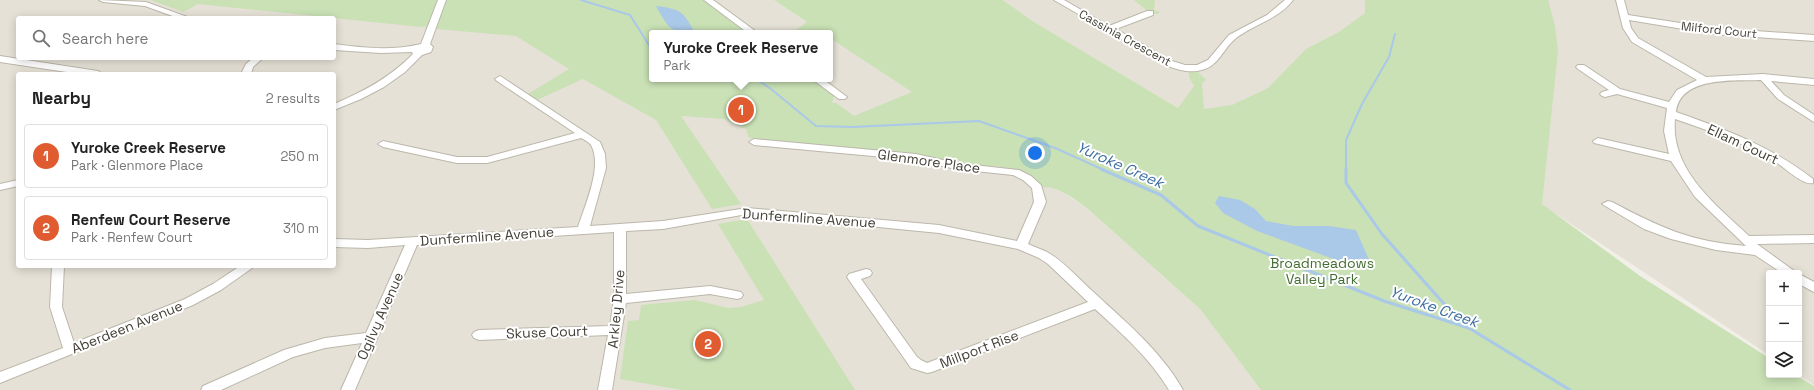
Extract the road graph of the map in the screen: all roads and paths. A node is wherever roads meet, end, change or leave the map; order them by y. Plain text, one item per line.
1 (104, 0) edge
2 (442, 0) edge
3 (708, 0) edge
4 (1058, 0) edge
5 (1289, 0) edge
6 (1620, 0) edge
7 (1150, 13) dead end
8 (180, 16) edge
9 (1625, 17) junction
10 (1108, 29) junction
11 (750, 30) edge
12 (1814, 38) edge
13 (336, 47) edge
14 (420, 49) junction
15 (0, 59) edge
16 (256, 60) edge
17 (1580, 67) dead end
18 (85, 72) edge
19 (247, 72) edge
20 (1763, 77) junction
21 (500, 79) dead end
22 (1704, 80) junction
23 (821, 82) edge
24 (1814, 82) edge
25 (1618, 91) junction
26 (1605, 94) dead end
27 (842, 97) dead end
28 (336, 106) edge
29 (1672, 110) junction
30 (1814, 119) edge
31 (583, 134) junction
32 (1598, 141) dead end
33 (752, 142) dead end
34 (383, 144) dead end
35 (1675, 159) junction
36 (1810, 181) dead end
37 (16, 183) edge
38 (0, 187) edge
39 (1608, 204) dead end
40 (620, 228) junction
41 (582, 230) junction
42 (1814, 239) edge
43 (1746, 240) junction
44 (413, 241) junction
45 (336, 243) edge
46 (1021, 246) junction
47 (1758, 251) junction
48 (58, 268) edge
49 (247, 268) edge
50 (1786, 270) edge
51 (866, 273) dead end
52 (1802, 280) edge
53 (1814, 288) edge
54 (737, 295) dead end
55 (620, 299) junction
56 (1098, 303) junction
57 (615, 330) junction
58 (479, 335) dead end
59 (371, 337) junction
60 (70, 350) junction
61 (0, 378) edge
62 (208, 390) edge
63 (348, 390) edge
64 (605, 390) edge
65 (1176, 390) edge

1 - 8 street
2 - 14 street
3 - 11 street
4 - 10 street, Cassinia Crescent
5 - 10 street, Cassinia Crescent
6 - 9 street
7 - 10 street
9 - 12 street, Milford Court
9 - 22 street
13 - 14 street
14 - 28 street
15 - 18 street
16 - 19 street
17 - 25 street
20 - 22 street
20 - 24 street
20 - 30 street
21 - 31 street
22 - 29 street
23 - 27 street
25 - 26 street
25 - 29 street, Ellam Court
29 - 35 street
29 - 36 street, Ellam Court
31 - 34 street
31 - 41 street
32 - 35 street
33 - 46 street, Glenmore Place
35 - 43 street
37 - 38 street
39 - 47 street
40 - 41 street, Dunfermline Avenue
40 - 46 street, Dunfermline Avenue
40 - 55 street, Arkley Drive
41 - 44 street, Dunfermline Avenue
42 - 43 street
43 - 47 street
44 - 45 street, Dunfermline Avenue
44 - 59 street, Ogilvy Avenue
46 - 56 street, Dunfermline Avenue
47 - 50 street
48 - 60 street
49 - 60 street, Aberdeen Avenue
51 - 56 street, Millport Rise
52 - 53 street
54 - 55 street
55 - 57 street, Arkley Drive
56 - 65 street, Dunfermline Avenue
57 - 58 street, Skuse Court
57 - 64 street, Arkley Drive
59 - 62 street
59 - 63 street, Ogilvy Avenue
60 - 61 street, Aberdeen Avenue

